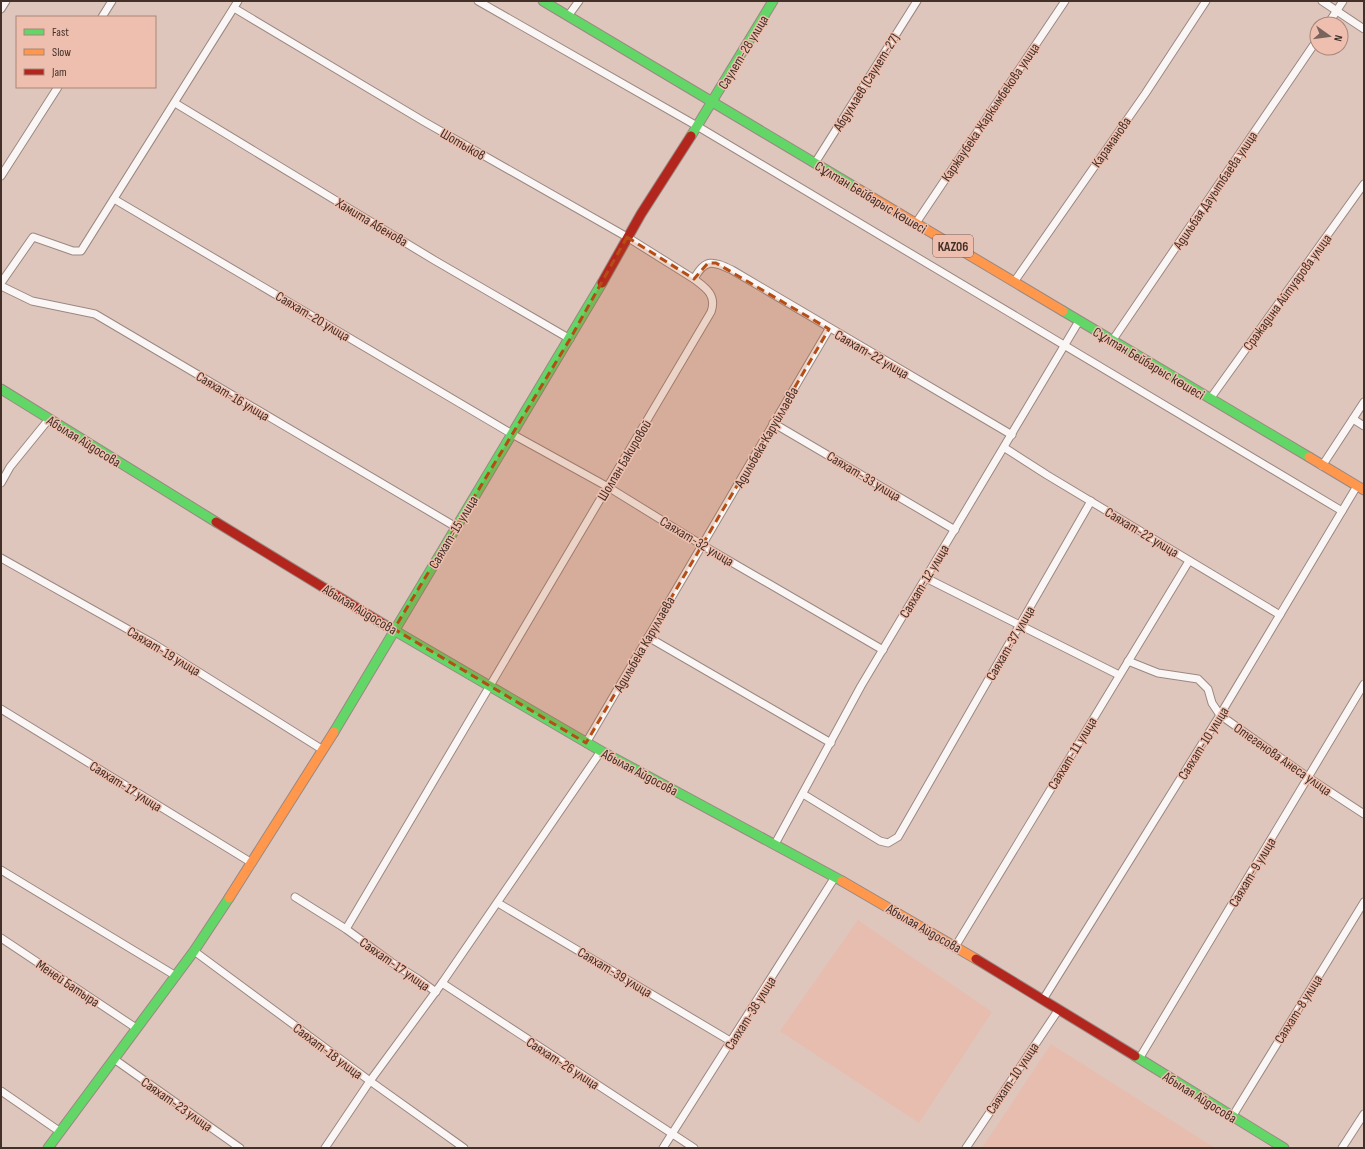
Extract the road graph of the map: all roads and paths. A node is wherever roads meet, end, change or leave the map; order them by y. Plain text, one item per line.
1 (6, 1) edge
2 (112, 1) edge
3 (238, 1) edge
4 (478, 1) edge
5 (543, 1) edge
6 (579, 1) edge
7 (773, 1) edge
8 (917, 1) edge
9 (1065, 1) edge
10 (1206, 1) edge
11 (1322, 1) edge
12 (1343, 1) edge
13 (234, 8) junction
14 (1, 9) edge
15 (1337, 11) junction
16 (103, 16) edge
17 (568, 16) junction
18 (1334, 16) edge
19 (1364, 29) edge
20 (1309, 52) edge
21 (57, 88) edge
22 (712, 102) junction
23 (175, 103) junction
24 (697, 126) junction
25 (815, 163) junction
26 (1, 176) edge
27 (1364, 184) edge
28 (114, 198) junction
29 (916, 223) junction
30 (627, 237) junction
31 (694, 279) junction
32 (1014, 282) junction
33 (1, 283) edge
34 (1, 286) edge
35 (1079, 321) junction
36 (829, 329) junction
37 (570, 339) junction
38 (1112, 341) junction
39 (1065, 345) junction
40 (1, 389) edge
41 (1210, 399) junction
42 (1364, 402) edge
43 (49, 419) junction
44 (1353, 419) junction
45 (773, 423) junction
46 (1364, 426) edge
47 (512, 434) junction
48 (1012, 435) junction
49 (1005, 448) junction
50 (1322, 466) junction
51 (1, 483) edge
52 (608, 487) junction
53 (1361, 488) edge
54 (1091, 501) junction
55 (1342, 510) junction
56 (456, 527) junction
57 (955, 530) junction
58 (702, 545) junction
59 (1, 558) edge
60 (1190, 561) junction
61 (926, 578) junction
62 (1280, 615) junction
63 (1020, 625) junction
64 (394, 630) junction
65 (648, 637) junction
66 (883, 650) junction
67 (1128, 661) junction
68 (1119, 675) junction
69 (1364, 684) edge
70 (490, 685) junction
71 (1, 709) edge
72 (1220, 716) junction
73 (586, 743) junction
74 (831, 744) junction
75 (323, 750) junction
76 (601, 751) junction
77 (1309, 778) junction
78 (803, 794) junction
79 (1364, 814) edge
80 (775, 844) junction
81 (252, 863) junction
82 (1, 870) edge
83 (836, 877) junction
84 (295, 897) dead end
85 (1364, 902) edge
86 (498, 903) junction
87 (346, 929) junction
88 (1, 938) edge
89 (956, 947) junction
90 (194, 951) junction
91 (176, 976) junction
92 (442, 983) junction
93 (436, 992) junction
94 (1044, 998) junction
95 (1059, 1009) junction
96 (136, 1028) junction
97 (732, 1042) junction
98 (114, 1059) junction
99 (1139, 1059) junction
100 (370, 1081) junction
101 (1, 1092) edge
102 (1364, 1114) edge
103 (1232, 1117) junction
104 (59, 1131) junction
105 (672, 1134) junction
106 (48, 1148) edge
107 (240, 1148) edge
108 (325, 1148) edge
109 (464, 1148) edge
110 (663, 1148) edge
111 (694, 1148) edge
112 (966, 1148) edge
113 (1284, 1148) edge
114 (1342, 1148) edge

1 - 14 street
2 - 16 street
3 - 13 street
4 - 24 street
5 - 17 street, Сұлтан Бейбарыс көшесі / KAZ06
6 - 17 street
7 - 22 street, Саулет-28 улица
8 - 25 street, Абдуллаев (Саулет-27)
9 - 29 street, Каржаубека Жаркымбекова улица
10 - 32 street, Караманова
11 - 15 street
12 - 15 street
13 - 23 street
13 - 30 street, Шотыков
15 - 18 street
15 - 19 street
17 - 22 street, Сұлтан Бейбарыс көшесі / KAZ06
20 - 38 street, Адильбая Дауытбаева улица
21 - 26 street
22 - 24 street, Саулет-28 улица
22 - 25 street, Сұлтан Бейбарыс көшесі / KAZ06
23 - 28 street
23 - 37 street, Хамита Абенова
24 - 30 street, Саулет-28 улица
24 - 39 street
25 - 29 street, Сұлтан Бейбарыс көшесі / KAZ06
27 - 41 street, Сражадина Айтуарова улица
28 - 33 street
28 - 47 street, Саяхат-20 улица
29 - 32 street, Сұлтан Бейбарыс көшесі / KAZ06
30 - 31 street, Шотыков
30 - 37 street, Саяхат-15 улица
31 - 36 street, Саяхат-22 улица
31 - 52 street, Шолпан Бакировой
32 - 35 street, Сұлтан Бейбарыс көшесі / KAZ06
34 - 56 street, Саяхат-16 улица
35 - 38 street, Сұлтан Бейбарыс көшесі / KAZ06
35 - 39 street, Саяхат-12 улица
36 - 45 street, Адильбека Каруйллаева
36 - 48 street, Саяхат-22 улица
37 - 47 street, Саяхат-15 улица
38 - 41 street, Сұлтан Бейбарыс көшесі / KAZ06
39 - 48 street, Саяхат-12 улица
39 - 55 street
40 - 43 street, Абылая Айдосова
41 - 50 street, Сұлтан Бейбарыс көшесі / KAZ06
42 - 44 street
43 - 51 street
43 - 64 street, Абылая Айдосова
44 - 46 street
44 - 50 street
45 - 57 street, Саяхат-33 улица
45 - 58 street, Адильбека Каруйллаева
47 - 52 street, Саяхат-32 улица
47 - 56 street, Саяхат-15 улица
48 - 49 street, Саяхат-12 улица
49 - 54 street, Саяхат-22 улица
49 - 57 street, Саяхат-12 улица
50 - 53 street, Сұлтан Бейбарыс көшесі / KAZ06
52 - 58 street, Саяхат-32 улица
52 - 70 street, Шолпан Бакировой
53 - 55 street, Саяхат-10 улица
54 - 60 street, Саяхат-22 улица
54 - 63 street, Саяхат-37 улица
55 - 62 street, Саяхат-10 улица
56 - 64 street, Саяхат-15 улица
57 - 61 street, Саяхат-12 улица
58 - 65 street, Адильбека Каруллаева
58 - 66 street, Саяхат-32 улица
59 - 75 street, Саяхат-19 улица
60 - 62 street, Саяхат-22 улица
60 - 67 street, Саяхат-11 улица
61 - 63 street
61 - 66 street, Саяхат-12 улица
62 - 72 street, Саяхат-10 улица
63 - 68 street
63 - 78 street, Саяхат-37 улица
64 - 70 street, Абылая Айдосова
64 - 75 street, Саяхат-15 улица
65 - 73 street, Адильбека Каруллаева
65 - 74 street
66 - 74 street, Саяхат-12 улица
67 - 68 street, Саяхат-11 улица
67 - 72 street, Отегенова Анеса улица
68 - 89 street, Саяхат-11 улица
69 - 77 street, Саяхат-9 улица
70 - 73 street, Абылая Айдосова
70 - 87 street, Шолпан Бакировой
71 - 81 street, Саяхат-17 улица
72 - 77 street, Отегенова Анеса улица
72 - 94 street, Саяхат-10 улица
73 - 76 street, Абылая Айдосова
74 - 78 street, Саяхат-12 улица
75 - 81 street, Саяхат-15 улица
76 - 80 street, Абылая Айдосова
76 - 86 street
77 - 79 street, Отегенова Анеса улица
77 - 99 street, Саяхат-9 улица
78 - 80 street, Саяхат-12 улица
80 - 83 street, Абылая Айдосова
81 - 90 street, Саяхат-15 улица
82 - 91 street
83 - 89 street, Абылая Айдосова
83 - 97 street, Саяхат-38 улица
84 - 87 street, Саяхат-17 улица
85 - 103 street, Саяхат-8 улица
86 - 92 street
86 - 97 street, Саяхат-39 улица
87 - 93 street, Саяхат-17 улица
88 - 96 street, Меней Батыра
89 - 94 street, Абылая Айдосова
90 - 91 street, Саяхат-15 улица
90 - 100 street, Саяхат-18 улица
91 - 96 street, Саяхат-15 улица
92 - 93 street
92 - 105 street, Саяхат-26 улица
93 - 100 street
94 - 95 street, Абылая Айдосова
95 - 99 street, Абылая Айдосова
95 - 112 street, Саяхат-10 улица
96 - 98 street, Саяхат-15 улица
97 - 105 street, Саяхат-38 улица
98 - 104 street, Саяхат-15 улица
98 - 107 street, Саяхат-23 улица
99 - 103 street, Абылая Айдосова
100 - 108 street
100 - 109 street, Саяхат-18 улица
101 - 104 street
102 - 114 street
103 - 113 street, Абылая Айдосова
104 - 106 street, Саяхат-15 улица
105 - 110 street, Саяхат-38 улица
105 - 111 street, Саяхат-26 улица

